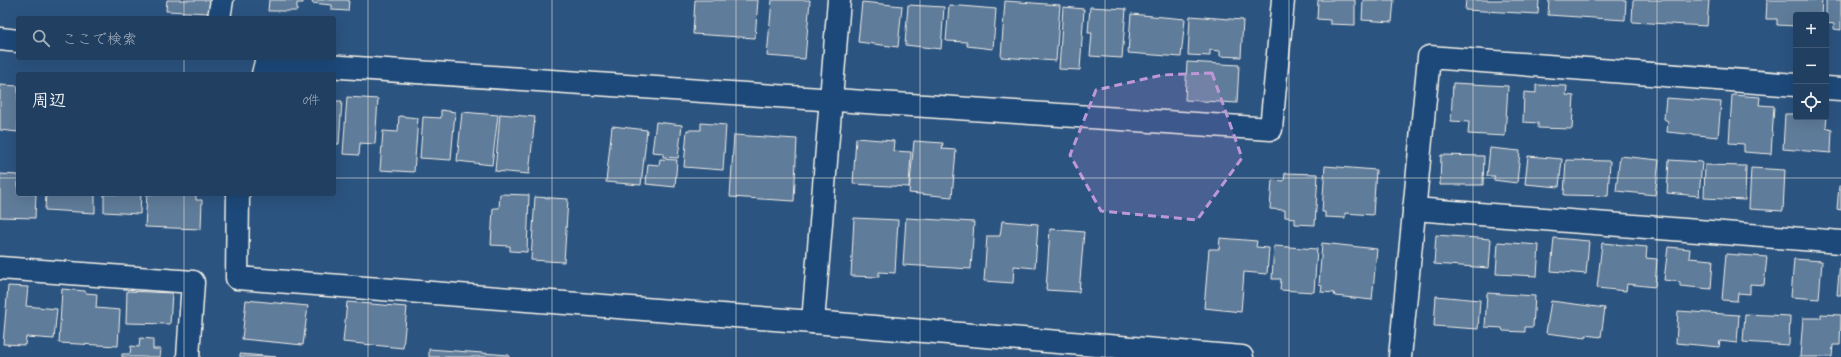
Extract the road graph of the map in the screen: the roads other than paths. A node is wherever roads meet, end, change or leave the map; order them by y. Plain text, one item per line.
1 (222, 0) edge
2 (839, 0) edge
3 (1283, 0) edge
4 (219, 16) edge
5 (0, 39) edge
6 (16, 41) edge
7 (264, 72) edge
8 (1793, 85) edge
9 (1829, 88) edge
10 (1841, 89) edge
11 (832, 101) junction
12 (238, 196) edge
13 (1414, 209) junction
14 (1841, 242) edge
15 (0, 268) edge
16 (813, 322) junction
17 (188, 357) edge
18 (1242, 357) edge
19 (1400, 357) edge

1 - 4 street
2 - 11 street
3 - 11 street
5 - 6 street
7 - 11 street
8 - 13 street
9 - 10 street
11 - 16 street
12 - 16 street
13 - 14 street
13 - 19 street
15 - 17 street
16 - 18 street

